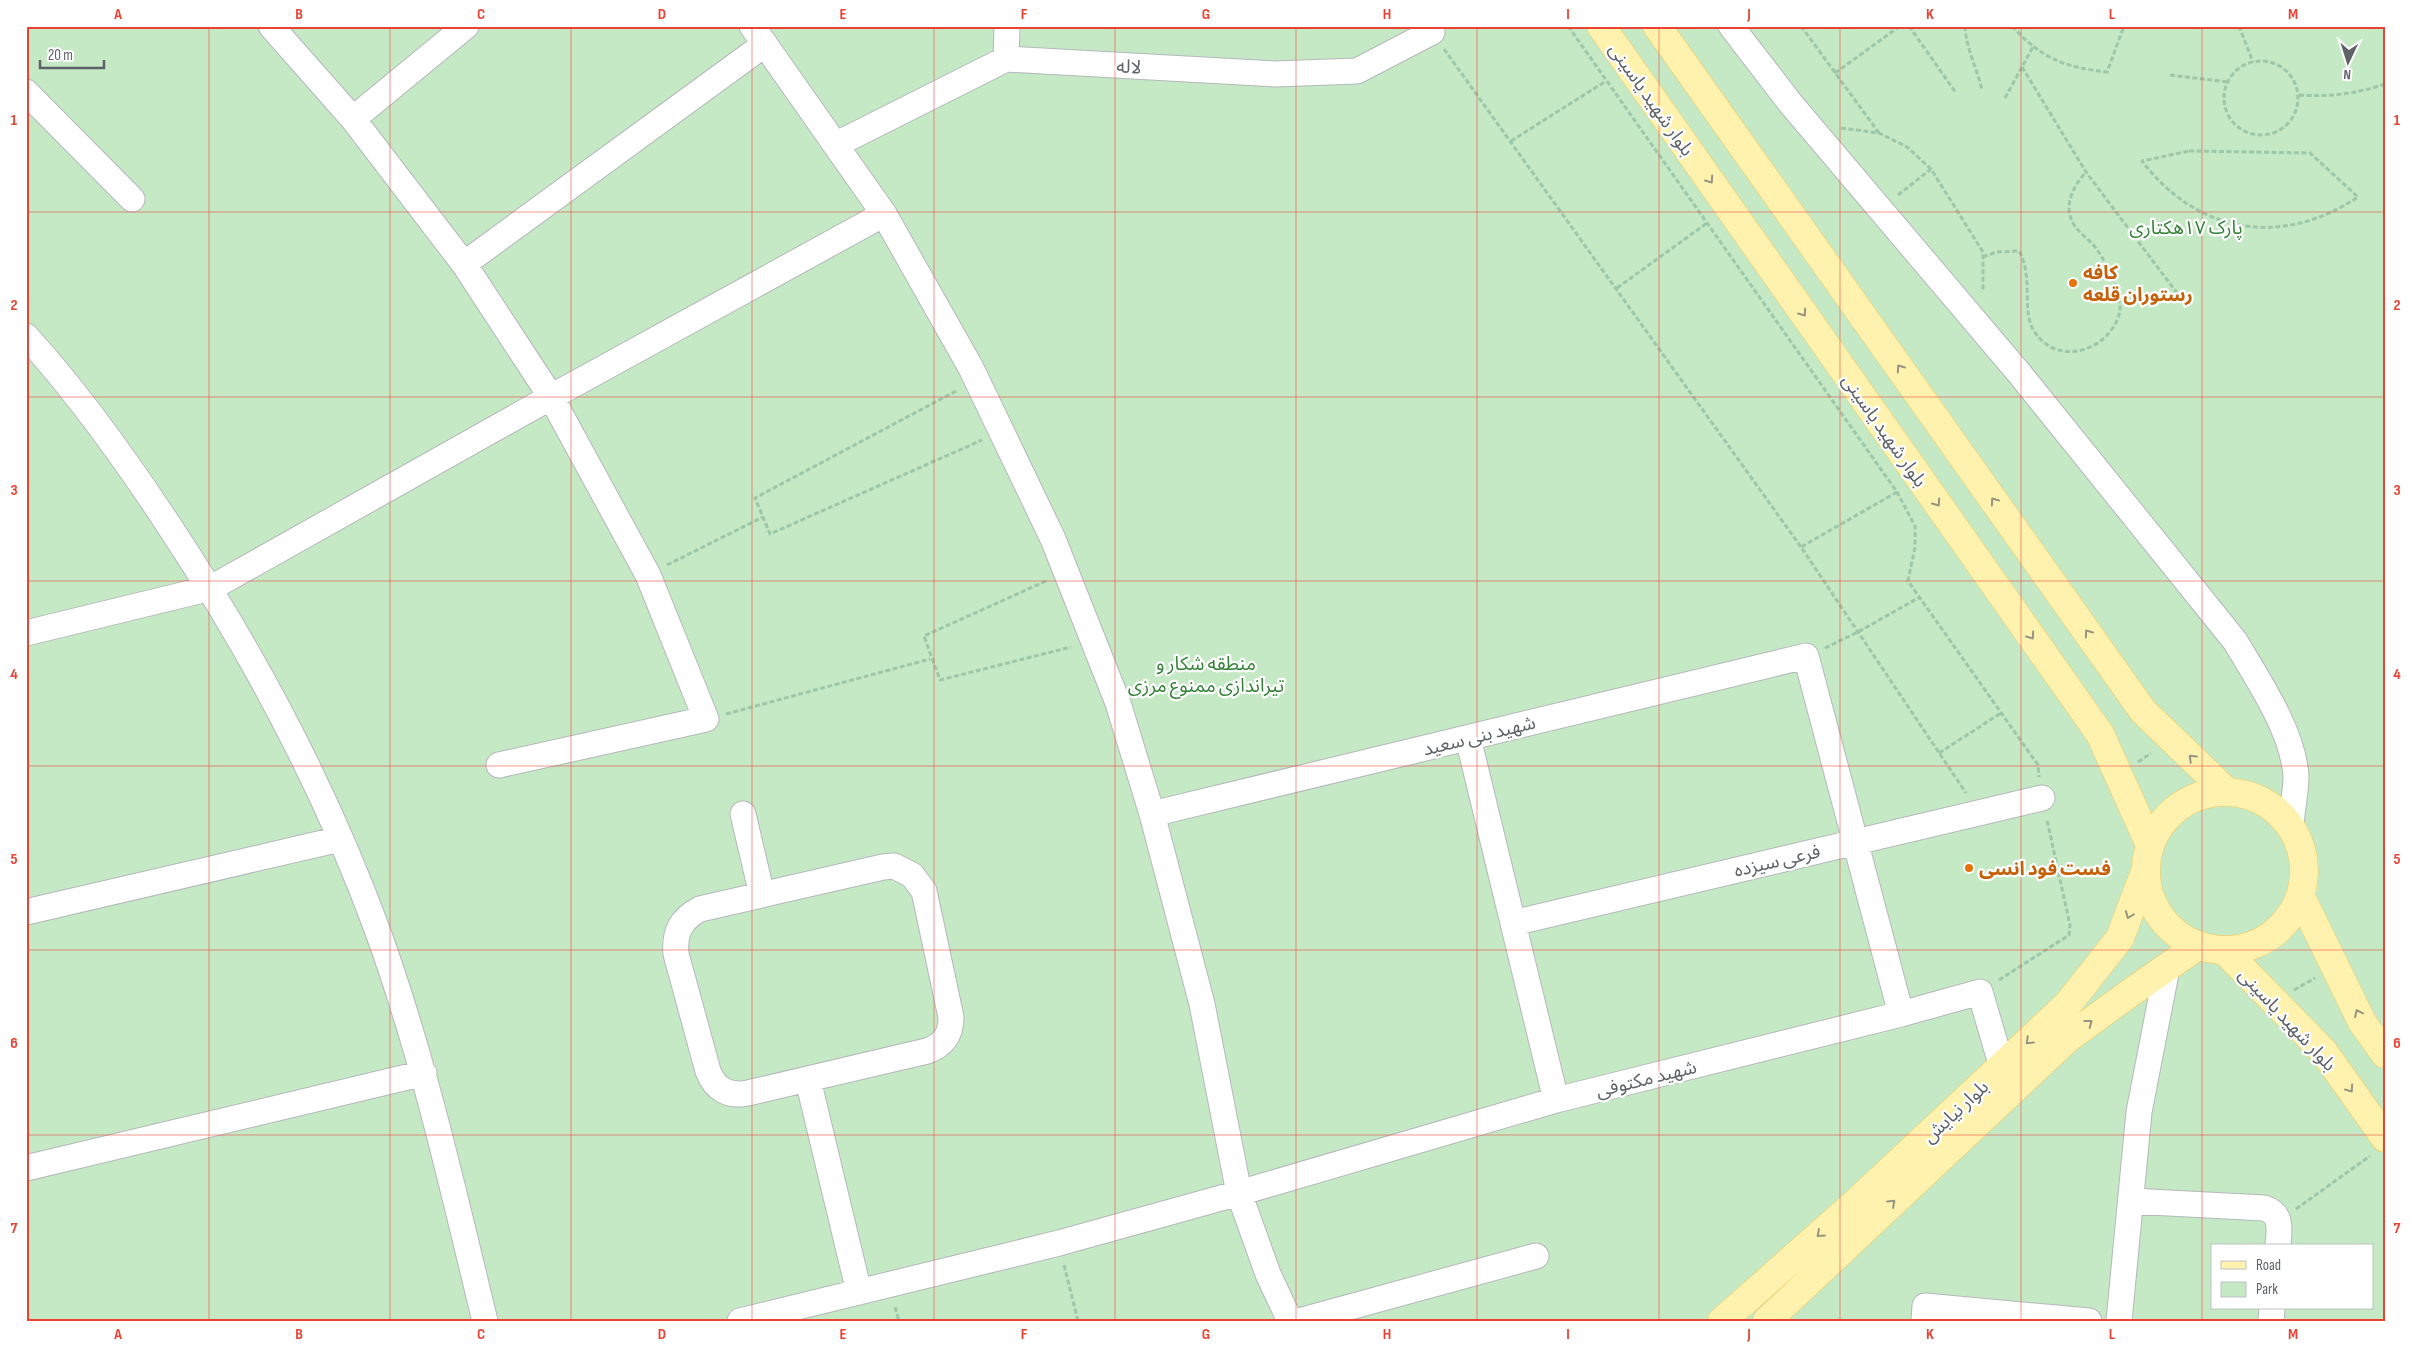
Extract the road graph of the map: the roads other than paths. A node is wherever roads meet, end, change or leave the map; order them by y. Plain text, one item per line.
1 (271, 26) edge
2 (466, 26) edge
3 (1007, 26) edge
4 (1601, 26) edge
5 (1657, 26) edge
6 (1731, 26) edge
7 (1432, 32) road end
8 (759, 35) edge
9 (1006, 59) junction
10 (26, 92) edge
11 (353, 119) junction
12 (837, 144) junction
13 (132, 199) dead end
14 (884, 214) junction
15 (464, 264) junction
16 (26, 336) edge
17 (50, 362) junction
18 (26, 368) edge
19 (551, 397) junction
20 (211, 588) junction
21 (26, 632) edge
22 (1468, 738) junction
23 (499, 765) dead end
24 (2227, 792) junction
25 (2042, 798) road end
26 (743, 814) dead end
27 (1152, 814) junction
28 (2290, 826) junction
29 (340, 839) junction
30 (1854, 842) junction
31 (2148, 857) junction
32 (762, 895) junction
33 (2301, 897) junction
34 (26, 912) edge
35 (1513, 923) junction
36 (2212, 948) junction
37 (2167, 968) junction
38 (1901, 1014) junction
39 (2385, 1054) edge
40 (2002, 1067) junction
41 (424, 1073) junction
42 (808, 1080) junction
43 (1556, 1100) junction
44 (2381, 1145) edge
45 (26, 1168) edge
46 (1904, 1175) junction
47 (1239, 1193) junction
48 (2130, 1201) junction
49 (1861, 1214) junction
50 (2278, 1244) edge
51 (1536, 1256) dead end
52 (859, 1292) junction
53 (485, 1321) edge
54 (740, 1321) edge
55 (1290, 1321) edge
56 (1299, 1321) edge
57 (1722, 1321) edge
58 (1768, 1321) edge
59 (1924, 1321) edge
60 (2089, 1321) edge
61 (2119, 1321) edge

1 - 11 street
2 - 11 street
3 - 9 street
4 -> 31 main road, بلوار شهید یاسینی
24 -> 5 main road
6 - 28 street
7 - 9 street, لاله
8 - 12 street
8 - 15 street
9 - 12 street, لاله
10 - 13 street
11 - 15 street
12 - 14 street
14 - 19 street
14 - 27 street
15 - 19 street
16 - 17 street
17 - 18 street
17 - 20 street
19 - 20 street
19 - 23 street
20 - 21 street
20 - 29 street
22 - 27 street, شهید بنی سعید
22 - 30 street, شهید بنی سعید
22 - 35 street
24 - 28 main road
24 - 31 main road
25 - 30 street, فرعی سیزده
26 - 32 street
27 - 47 street
28 - 33 main road
29 - 34 street
29 - 41 street
30 - 35 street, فرعی سیزده
30 - 38 street
31 - 36 main road
31 -> 40 main road, بلوار نیایش
32 - 42 street
32 - 42 street
33 - 36 main road
39 -> 33 main road
35 - 43 street
36 - 37 main road, بلوار نیایش
36 -> 44 main road, بلوار شهید یاسینی
46 -> 37 main road, بلوار نیایش
37 - 48 street
38 - 40 street, شهید مکتوفی
38 - 43 street, شهید مکتوفی
40 - 46 main road, بلوار نیایش
41 - 45 street
41 - 53 street
42 - 52 street
43 - 47 street, شهید مکتوفی
46 - 49 main road, بلوار نیایش
47 - 52 street, شهید مکتوفی
47 - 55 street
48 - 50 street
48 - 61 street
49 -> 57 main road, بلوار نیایش
49 - 58 main road, بلوار نیایش
51 - 56 street
52 - 54 street, شهید مکتوفی
59 - 60 street

